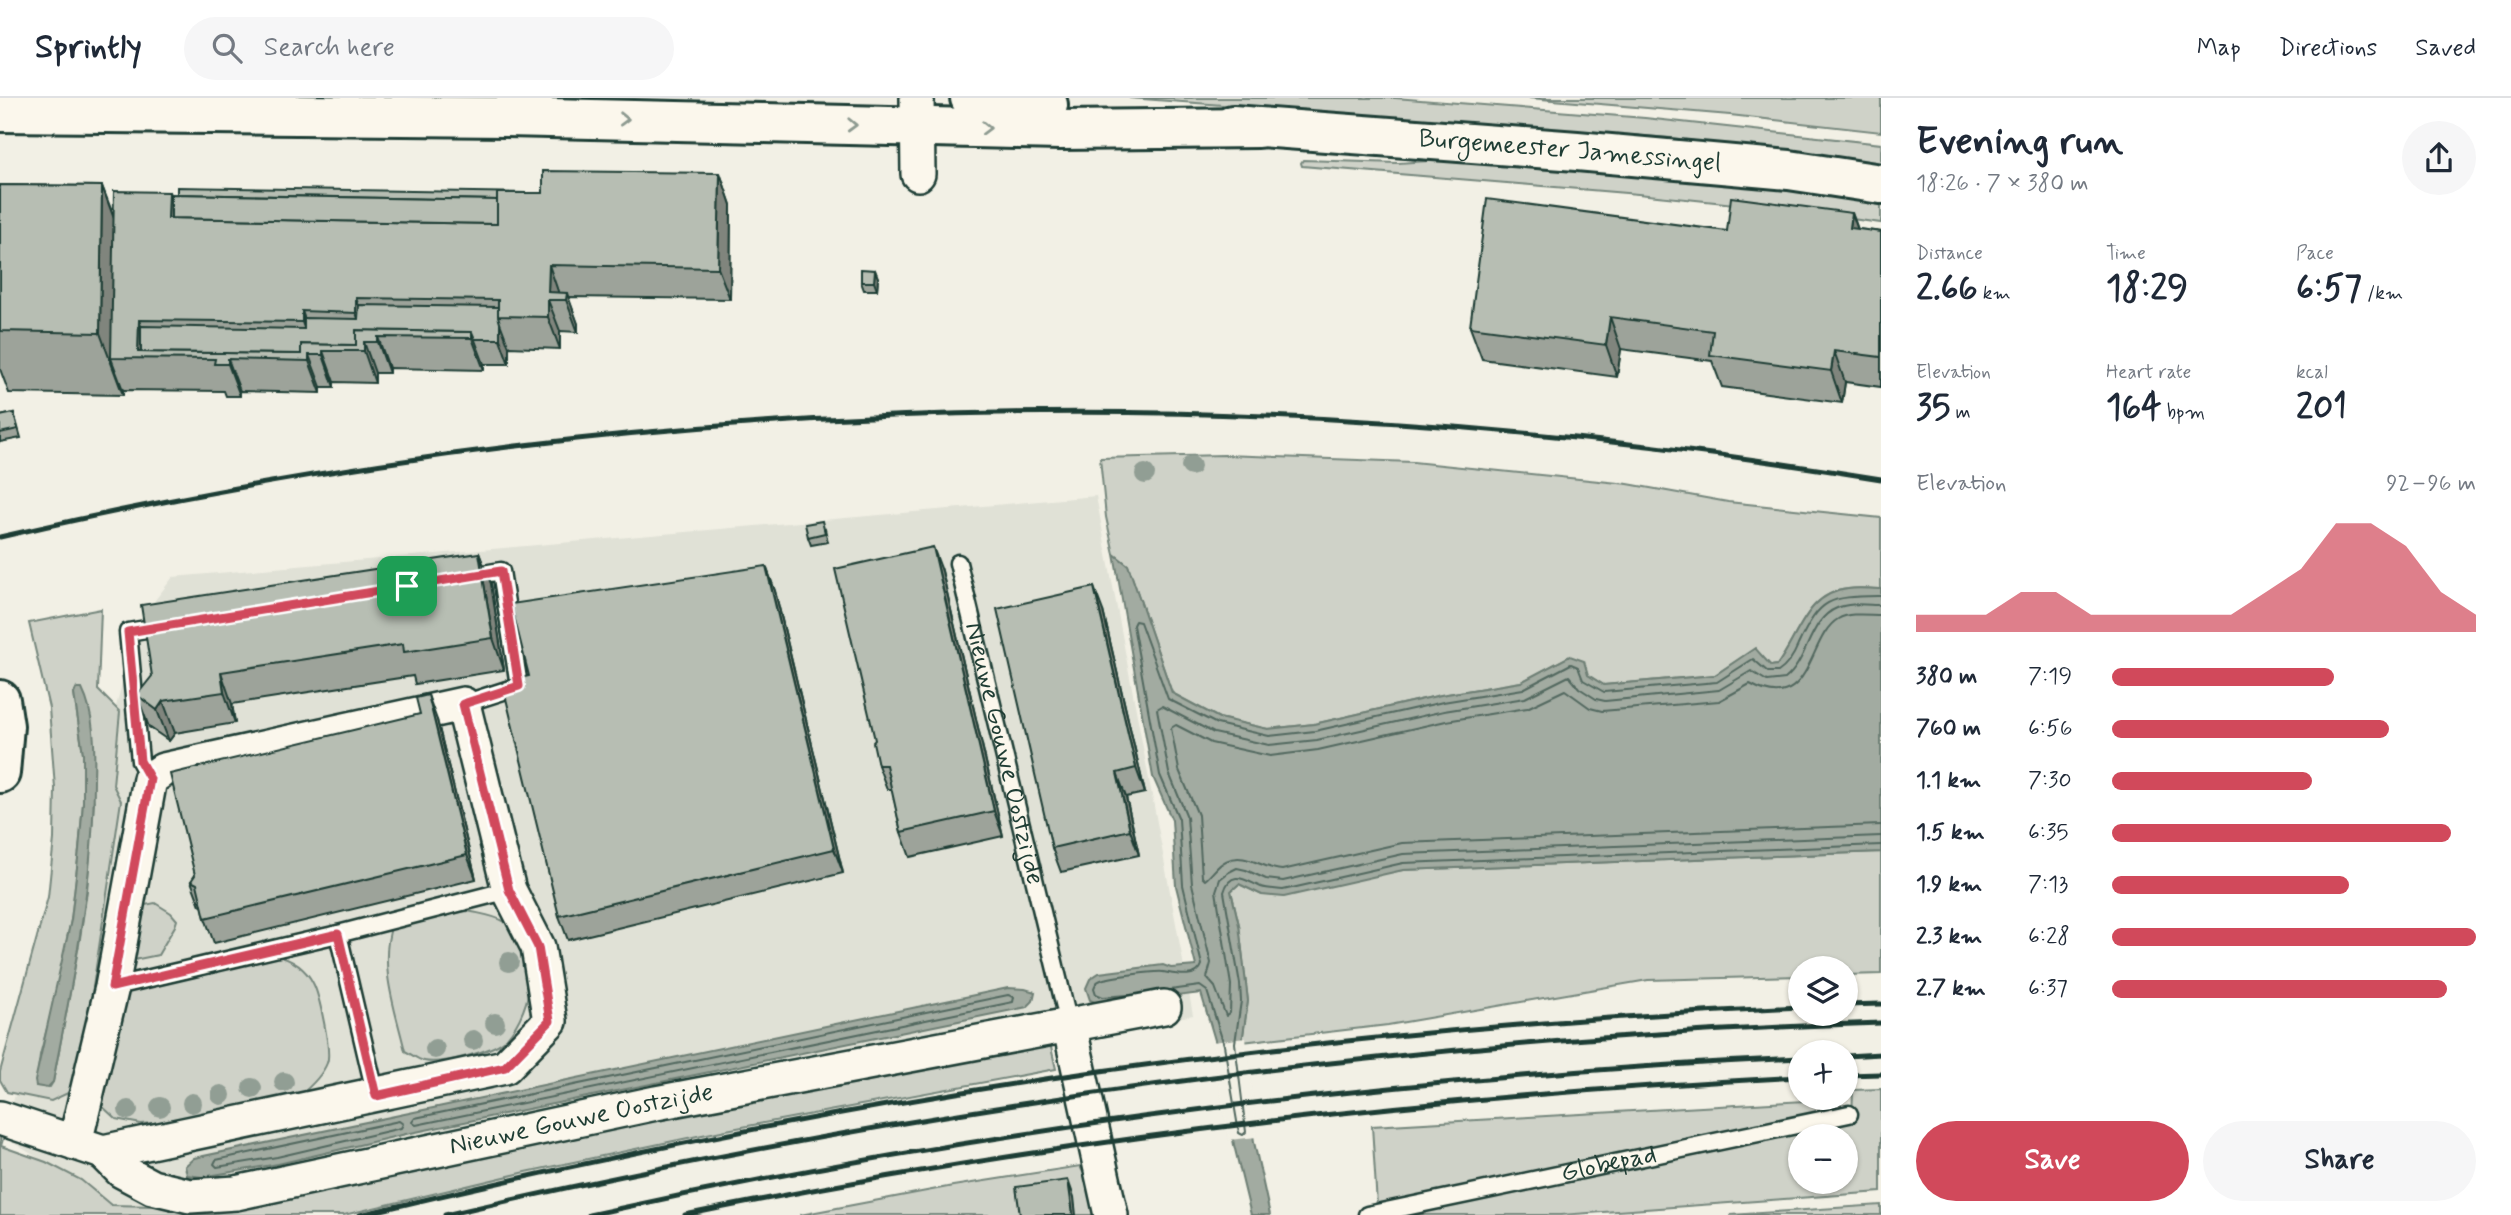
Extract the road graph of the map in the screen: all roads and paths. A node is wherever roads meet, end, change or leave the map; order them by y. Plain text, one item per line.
1 (970, 98) edge
2 (0, 112) edge
3 (918, 112) edge
4 (1258, 128) junction
5 (918, 174) dead end
6 (1881, 184) edge
7 (958, 563) dead end
8 (445, 580) edge
9 (183, 623) edge
10 (0, 700) edge
11 (463, 704) junction
12 (0, 773) edge
13 (150, 779) junction
14 (509, 890) junction
15 (338, 934) junction
16 (112, 987) junction
17 (1164, 1007) dead end
18 (1069, 1024) junction
19 (376, 1096) junction
20 (1849, 1114) dead end
21 (0, 1118) edge
22 (89, 1147) junction
23 (1111, 1215) edge
24 (1367, 1215) edge

1 - 4 main road, Burgemeester Jamessingel
2 -> 3 main road, Burgemeester Jamessingel
3 -> 4 main road, Burgemeester Jamessingel
3 - 5 street
4 - 6 main road, Burgemeester Jamessingel
7 - 18 lane, Nieuwe Gouwe Oostzijde
8 - 11 lane
9 - 13 lane
10 - 12 main road
11 - 13 street
11 - 14 street
13 - 16 street
14 - 15 lane
14 - 19 street
15 - 16 lane
15 - 19 lane
16 - 22 street
17 - 18 street, Nieuwe Gouwe Oostzijde
18 - 22 street, Nieuwe Gouwe Oostzijde
18 - 23 street
19 - 22 street
20 - 24 lane, Globepad
21 - 22 street, Nieuwe Gouwe Oostzijde

